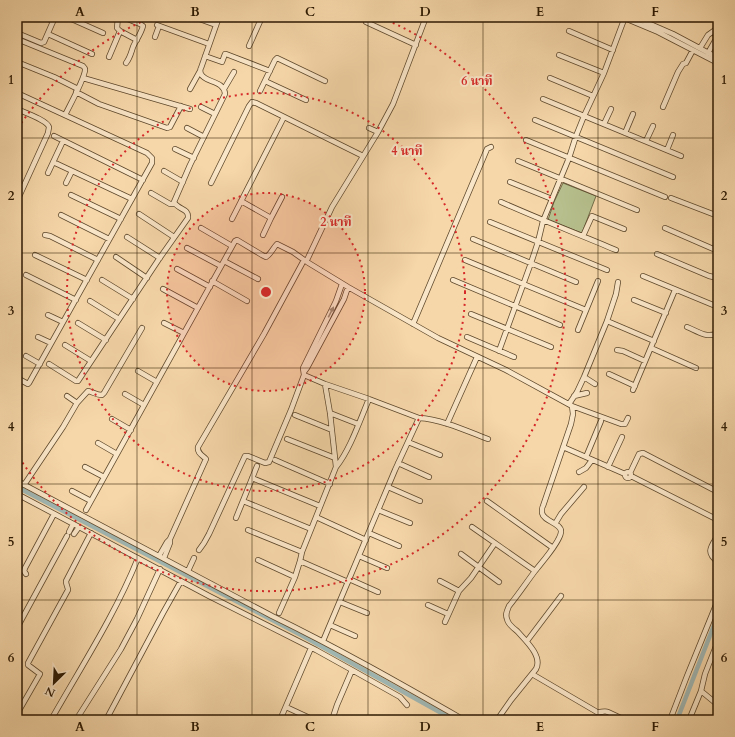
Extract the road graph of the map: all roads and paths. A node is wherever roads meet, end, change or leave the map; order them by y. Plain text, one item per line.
1 (44, 17) edge
2 (67, 17) edge
3 (118, 17) edge
4 (194, 17) edge
5 (219, 17) edge
6 (262, 17) edge
7 (426, 17) edge
8 (624, 17) edge
9 (634, 17) edge
10 (125, 18) edge
11 (54, 19) edge
12 (366, 22) dead end
13 (718, 24) edge
14 (216, 25) junction
15 (715, 30) junction
16 (120, 31) junction
17 (569, 31) dead end
18 (17, 33) edge
19 (103, 33) dead end
20 (48, 34) junction
21 (155, 37) dead end
22 (17, 39) edge
23 (137, 40) junction
24 (209, 44) junction
25 (416, 45) junction
26 (249, 46) dead end
27 (700, 48) junction
28 (613, 50) junction
29 (694, 50) junction
30 (708, 53) junction
31 (92, 54) dead end
32 (558, 55) dead end
33 (205, 56) junction
34 (109, 57) dead end
35 (718, 58) edge
36 (17, 62) edge
37 (126, 62) dead end
38 (718, 63) edge
39 (200, 71) junction
40 (270, 71) junction
41 (234, 72) dead end
42 (604, 73) junction
43 (83, 78) junction
44 (550, 78) dead end
45 (265, 80) junction
46 (325, 81) dead end
47 (190, 89) dead end
48 (224, 89) junction
49 (77, 90) junction
50 (260, 91) dead end
51 (17, 93) edge
52 (593, 96) junction
53 (543, 99) dead end
54 (306, 100) dead end
55 (181, 106) junction
56 (201, 107) dead end
57 (663, 107) dead end
58 (190, 108) dead end
59 (17, 109) edge
60 (611, 109) dead end
61 (215, 114) junction
62 (633, 114) dead end
63 (65, 115) junction
64 (584, 116) junction
65 (284, 117) junction
66 (535, 120) dead end
67 (604, 124) junction
68 (653, 126) dead end
69 (187, 128) dead end
70 (369, 128) dead end
71 (378, 132) junction
72 (625, 133) junction
73 (674, 135) dead end
74 (54, 136) dead end
75 (576, 136) junction
76 (204, 137) junction
77 (526, 140) dead end
78 (63, 141) junction
79 (646, 141) junction
80 (491, 147) dead end
81 (175, 149) dead end
82 (667, 150) junction
83 (363, 156) junction
84 (681, 156) dead end
85 (194, 158) junction
86 (569, 158) junction
87 (518, 161) dead end
88 (53, 162) junction
89 (72, 171) junction
90 (164, 171) dead end
91 (48, 173) dead end
92 (673, 177) dead end
93 (560, 179) junction
94 (143, 180) junction
95 (183, 182) junction
96 (510, 182) dead end
97 (66, 183) dead end
98 (211, 183) dead end
99 (151, 193) dead end
100 (71, 195) dead end
101 (282, 197) dead end
102 (665, 197) dead end
103 (552, 198) junction
104 (671, 198) dead end
105 (132, 199) junction
106 (17, 201) edge
107 (241, 201) junction
108 (501, 202) dead end
109 (176, 204) junction
110 (637, 210) dead end
111 (139, 214) dead end
112 (61, 215) dead end
113 (718, 216) edge
114 (272, 218) junction
115 (121, 219) junction
116 (232, 219) dead end
117 (543, 221) junction
118 (490, 222) dead end
119 (201, 228) dead end
120 (665, 228) dead end
121 (624, 229) dead end
122 (45, 235) dead end
123 (262, 235) dead end
124 (583, 236) junction
125 (127, 237) dead end
126 (174, 237) junction
127 (110, 239) junction
128 (472, 239) dead end
129 (538, 242) junction
130 (232, 246) junction
131 (188, 248) dead end
132 (616, 250) dead end
133 (718, 251) edge
134 (657, 254) dead end
135 (35, 255) dead end
136 (116, 258) dead end
137 (160, 258) junction
138 (98, 260) junction
139 (465, 260) dead end
140 (306, 261) junction
141 (222, 263) junction
142 (531, 264) junction
143 (177, 269) dead end
144 (607, 270) dead end
145 (26, 275) dead end
146 (643, 276) dead end
147 (718, 277) edge
148 (147, 278) junction
149 (258, 279) dead end
150 (86, 280) junction
151 (102, 280) dead end
152 (453, 280) dead end
153 (598, 281) dead end
154 (212, 282) junction
155 (576, 282) dead end
156 (618, 282) dead end
157 (342, 284) junction
158 (523, 285) junction
159 (210, 287) junction
160 (348, 287) junction
161 (163, 289) dead end
162 (675, 290) junction
163 (133, 299) junction
164 (76, 300) junction
165 (634, 300) dead end
166 (90, 301) dead end
167 (247, 301) dead end
168 (515, 306) junction
169 (718, 307) edge
170 (198, 308) junction
171 (586, 310) junction
172 (666, 313) junction
173 (471, 314) dead end
174 (48, 316) dead end
175 (119, 319) junction
176 (608, 321) junction
177 (63, 322) junction
178 (78, 323) dead end
179 (164, 323) dead end
180 (413, 324) junction
181 (560, 325) dead end
182 (718, 326) edge
183 (687, 327) dead end
184 (142, 328) dead end
185 (507, 330) junction
186 (578, 330) dead end
187 (184, 334) junction
188 (38, 337) dead end
189 (466, 338) dead end
190 (106, 340) junction
191 (654, 341) junction
192 (51, 343) junction
193 (65, 344) dead end
194 (550, 347) dead end
195 (651, 348) junction
196 (618, 350) dead end
197 (500, 351) junction
198 (26, 356) dead end
199 (477, 357) junction
200 (514, 357) dead end
201 (92, 361) junction
202 (645, 361) junction
203 (40, 364) junction
204 (48, 364) dead end
205 (696, 368) dead end
206 (138, 371) dead end
207 (304, 373) junction
208 (609, 374) dead end
209 (17, 378) edge
210 (584, 378) junction
211 (157, 382) junction
212 (325, 384) junction
213 (596, 384) dead end
214 (587, 393) dead end
215 (125, 394) dead end
216 (67, 396) dead end
217 (574, 396) junction
218 (369, 399) junction
219 (77, 403) junction
220 (144, 405) junction
221 (570, 405) junction
222 (330, 413) junction
223 (295, 415) dead end
224 (419, 418) junction
225 (628, 418) dead end
226 (112, 419) dead end
227 (601, 421) dead end
228 (358, 424) junction
229 (447, 424) junction
230 (131, 430) junction
231 (332, 430) junction
232 (622, 437) dead end
233 (287, 439) dead end
234 (488, 439) dead end
235 (408, 442) junction
236 (98, 443) dead end
237 (563, 446) junction
238 (117, 454) junction
239 (440, 455) dead end
240 (586, 457) junction
241 (335, 458) junction
242 (275, 460) dead end
243 (592, 460) junction
244 (398, 463) junction
245 (257, 466) dead end
246 (85, 467) dead end
247 (336, 467) junction
248 (608, 467) junction
249 (579, 472) dead end
250 (629, 474) junction
251 (104, 477) junction
252 (429, 477) dead end
253 (252, 478) junction
254 (17, 481) edge
255 (330, 484) junction
256 (24, 485) junction
257 (388, 487) junction
258 (584, 487) dead end
259 (72, 491) dead end
260 (718, 492) edge
261 (17, 494) edge
262 (91, 501) junction
263 (243, 501) junction
264 (420, 501) dead end
265 (487, 501) dead end
266 (320, 506) junction
267 (86, 510) dead end
268 (378, 510) junction
269 (54, 514) junction
270 (236, 518) dead end
271 (316, 518) junction
272 (718, 520) edge
273 (410, 523) dead end
274 (74, 524) junction
275 (555, 524) junction
276 (79, 527) junction
277 (472, 527) dead end
278 (311, 529) junction
279 (248, 530) dead end
280 (91, 533) junction
281 (369, 533) junction
282 (71, 535) junction
283 (718, 535) edge
284 (366, 540) junction
285 (495, 543) junction
286 (399, 546) dead end
287 (553, 548) junction
288 (199, 550) dead end
289 (302, 552) junction
290 (460, 554) dead end
291 (359, 556) junction
292 (162, 557) junction
293 (138, 558) junction
294 (194, 558) dead end
295 (258, 560) dead end
296 (300, 562) junction
297 (718, 562) edge
298 (479, 567) junction
299 (387, 568) dead end
300 (160, 569) junction
301 (188, 571) junction
302 (535, 571) junction
303 (26, 574) dead end
304 (295, 577) junction
305 (181, 580) junction
306 (349, 581) junction
307 (440, 581) dead end
308 (499, 582) dead end
309 (459, 591) junction
310 (378, 592) dead end
311 (561, 596) dead end
312 (718, 600) edge
313 (340, 602) junction
314 (428, 605) dead end
315 (279, 613) dead end
316 (367, 613) dead end
317 (448, 614) junction
318 (445, 622) dead end
319 (330, 625) junction
320 (17, 628) edge
321 (355, 636) dead end
322 (718, 640) edge
323 (527, 641) junction
324 (323, 642) junction
325 (311, 648) junction
326 (713, 653) junction
327 (718, 657) edge
328 (352, 670) junction
329 (532, 674) junction
330 (700, 691) junction
331 (407, 705) dead end
332 (718, 705) edge
333 (286, 707) junction
334 (17, 714) edge
335 (51, 720) edge
336 (76, 720) edge
337 (106, 720) edge
338 (280, 720) edge
339 (314, 720) edge
340 (332, 720) edge
341 (464, 720) edge
342 (497, 720) edge
343 (625, 720) edge
344 (670, 720) edge
345 (689, 720) edge

1 - 11 street
2 - 19 street
3 - 16 street
4 - 14 street
5 - 14 street
6 - 26 street
7 - 25 street
8 - 28 street
8 - 29 street
9 - 27 street
10 - 23 street
11 - 20 street
12 - 25 street
13 - 15 street
14 - 24 street
15 - 27 street
15 - 30 street
16 - 23 street
16 - 34 street
17 - 28 street
18 - 20 street
20 - 31 street
21 - 24 street
22 - 43 street
23 - 37 street
24 - 33 street
25 - 71 street
27 - 30 street
28 - 42 street
29 - 38 street
29 - 57 street
30 - 35 street
32 - 42 street
33 - 39 street
33 - 40 street
36 - 49 street
39 - 47 street
39 - 48 street
40 - 45 street
40 - 46 street
41 - 48 street
42 - 52 street
43 - 49 street
43 - 55 street
44 - 52 street
45 - 50 street
45 - 54 street
48 - 61 street
49 - 55 street
49 - 63 street
51 - 63 street
52 - 64 street
53 - 64 street
55 - 58 street
56 - 61 street
59 - 106 street
60 - 67 street
61 - 76 street
62 - 72 street
63 - 94 street
64 - 67 street
64 - 75 street
65 - 83 street
65 - 98 street
65 - 107 street
66 - 75 street
67 - 72 street
68 - 79 street
69 - 76 street
70 - 71 street
71 - 83 street
72 - 79 street
73 - 82 street
74 - 78 street
75 - 86 street
75 - 92 street
76 - 85 street
77 - 86 street
78 - 88 street
78 - 94 street
79 - 82 street
80 - 180 street
81 - 85 street
82 - 84 street
83 - 140 street
85 - 95 street
86 - 93 street
86 - 102 street
87 - 93 street
88 - 89 street
88 - 91 street
89 - 97 street
89 - 105 street
90 - 95 street
93 - 103 street
93 - 110 street
94 - 105 street
95 - 109 street
96 - 103 street
99 - 109 street
100 - 115 street
101 - 114 street
103 - 117 street
104 - 113 street
105 - 115 street
107 - 114 street
107 - 116 street
108 - 117 street
109 - 126 street
111 - 126 street
112 - 127 street
114 - 123 street
115 - 127 street
117 - 124 street
117 - 129 street
118 - 129 street
119 - 130 street
120 - 133 street
121 - 124 street
122 - 138 street
124 - 132 street
125 - 137 street
126 - 137 street
127 - 138 street
128 - 142 street
129 - 142 street
129 - 144 street
130 - 140 street
130 - 141 street
131 - 141 street
134 - 147 street
135 - 150 street
136 - 148 street
137 - 148 street
138 - 150 street
139 - 158 street
140 - 157 street
140 - 292 street
141 - 149 street
141 - 154 street
142 - 155 street
142 - 158 street
143 - 159 street
145 - 164 street
146 - 162 street
148 - 163 street
150 - 164 street
151 - 163 street
152 - 168 street
153 - 171 street
154 - 159 street
154 - 167 street
156 - 176 street
157 - 160 street
207 -> 157 street
158 - 168 street
158 - 171 street
159 - 170 street
160 - 180 street
160 - 207 street
161 - 170 street
162 - 169 street
162 - 172 street
163 - 175 street
164 - 177 street
165 - 172 street
166 - 175 street
168 - 181 street
168 - 185 street
170 - 187 street
171 - 186 street
172 - 191 street
173 - 185 street
174 - 177 street
175 - 190 street
176 - 191 street
176 - 210 street
177 - 192 street
178 - 190 street
179 - 187 street
180 - 199 street
182 - 183 street
184 - 219 street
185 - 194 street
185 - 197 street
187 - 211 street
188 - 192 street
189 - 197 street
190 - 201 street
191 - 195 street
192 - 203 street
193 - 201 street
195 - 202 street
195 - 205 street
196 - 202 street
197 - 200 street
198 - 203 street
199 - 221 street
199 - 229 street
201 - 204 street
202 - 208 street
203 - 209 street
206 - 211 street
207 - 212 street
207 - 288 street
210 - 213 street
210 - 217 street
211 - 220 street
212 - 218 street
212 - 222 street
214 - 217 street
215 - 220 street
216 - 219 street
217 - 221 street
218 - 224 street
218 - 228 street
219 - 256 street
220 - 230 street
221 - 225 street
221 - 237 street
222 - 228 street
222 - 231 street
223 - 231 street
224 - 229 street
224 - 235 street
226 - 230 street
227 - 240 street
228 - 247 street
229 - 234 street
230 - 238 street
231 - 241 street
232 - 248 street
233 - 241 street
235 - 239 street
235 - 244 street
236 - 238 street
237 - 240 street
237 - 275 street
238 - 251 street
240 - 243 street
241 - 247 street
242 - 255 street
243 - 248 street
243 - 249 street
244 - 252 street
244 - 257 street
245 - 253 street
246 - 251 street
247 - 255 street
248 - 250 street
250 - 260 street
250 - 272 street
251 - 262 street
253 - 263 street
253 - 266 street
254 - 256 street
255 - 266 street
256 - 292 street
257 - 264 street
257 - 268 street
258 - 275 street
259 - 262 street
261 - 269 street
262 - 267 street
263 - 270 street
263 - 278 street
265 - 287 street
266 - 271 street
268 - 273 street
268 - 281 street
269 - 274 street
269 - 303 street
271 - 278 street
271 - 284 street
274 - 276 street
274 - 282 street
275 - 287 street
276 - 280 street
276 - 282 street
277 - 285 street
278 - 289 street
279 - 289 street
280 - 293 street
280 - 334 street
281 - 284 street
281 - 286 street
282 - 320 street
283 - 297 street
284 - 291 street
285 - 298 street
285 - 302 street
287 - 302 street
289 - 296 street
290 - 298 street
291 - 299 street
291 - 306 street
292 - 301 street
293 - 300 street
293 - 335 street
294 - 301 street
295 - 304 street
296 - 304 street
296 - 306 street
298 - 308 street
298 - 309 street
300 - 305 street
300 - 336 street
301 - 324 street
302 - 323 street
304 - 315 street
305 - 325 street
305 - 337 street
306 - 310 street
306 - 313 street
307 - 309 street
309 - 317 street
311 - 323 street
312 - 344 street
313 - 316 street
313 - 319 street
314 - 317 street
317 - 318 street
319 - 321 street
319 - 324 street
322 - 326 street
323 - 329 street
324 - 341 street
325 - 328 street
325 - 333 street
326 - 327 street
326 - 330 street
328 - 331 street
328 - 340 street
329 - 342 street
329 - 343 street
330 - 332 street
330 - 345 street
333 - 338 street
333 - 339 street

